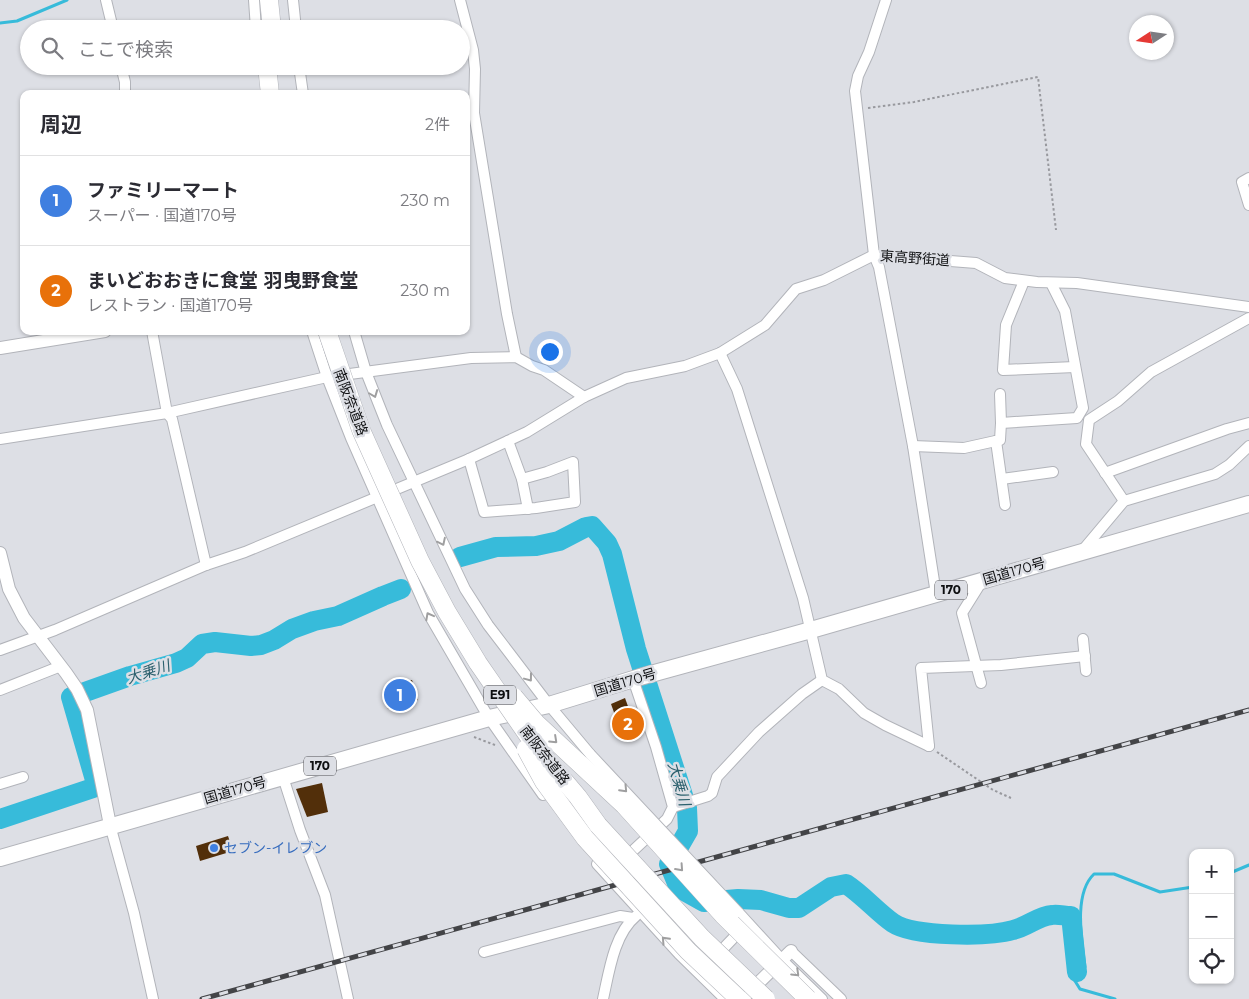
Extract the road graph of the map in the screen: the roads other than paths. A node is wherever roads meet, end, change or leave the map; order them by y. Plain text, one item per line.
1 (106, 0) edge
2 (254, 0) edge
3 (262, 0) edge
4 (269, 0) edge
5 (293, 0) edge
6 (460, 0) edge
7 (886, 0) edge
8 (111, 20) edge
9 (255, 20) edge
10 (263, 20) edge
11 (271, 20) edge
12 (295, 20) edge
13 (465, 20) edge
14 (470, 38) edge
15 (123, 75) edge
16 (261, 75) edge
17 (268, 75) edge
18 (277, 75) edge
19 (300, 75) edge
20 (125, 90) edge
21 (262, 90) edge
22 (270, 90) edge
23 (279, 90) edge
24 (302, 90) edge
25 (1249, 178) edge
26 (1249, 205) edge
27 (874, 255) junction
28 (1024, 281) junction
29 (1051, 283) junction
30 (1249, 307) edge
31 (1249, 318) edge
32 (80, 335) edge
33 (153, 335) edge
34 (313, 335) edge
35 (321, 335) edge
36 (327, 335) edge
37 (355, 335) edge
38 (0, 348) edge
39 (720, 353) junction
40 (516, 356) junction
41 (1075, 367) junction
42 (366, 372) junction
43 (327, 377) junction
44 (1000, 394) dead end
45 (584, 397) junction
46 (167, 413) junction
47 (1001, 423) junction
48 (1249, 424) edge
49 (0, 439) edge
50 (508, 440) junction
51 (996, 440) junction
52 (913, 446) junction
53 (1249, 446) edge
54 (469, 459) junction
55 (1053, 472) dead end
56 (1105, 473) junction
57 (522, 479) junction
58 (1002, 479) junction
59 (413, 482) junction
60 (377, 497) junction
61 (1124, 502) junction
62 (1249, 504) edge
63 (1005, 505) dead end
64 (528, 509) junction
65 (1081, 552) junction
66 (0, 553) edge
67 (420, 561) junction
68 (206, 565) junction
69 (982, 581) junction
70 (936, 594) junction
71 (811, 630) junction
72 (38, 636) junction
73 (1083, 639) dead end
74 (0, 650) edge
75 (1085, 656) junction
76 (61, 666) junction
77 (977, 666) junction
78 (1086, 671) dead end
79 (642, 676) junction
80 (822, 680) junction
81 (981, 684) dead end
82 (0, 690) edge
83 (549, 705) junction
84 (489, 718) junction
85 (526, 749) junction
86 (24, 776) dead end
87 (283, 777) junction
88 (0, 784) edge
89 (682, 804) junction
90 (110, 826) junction
91 (0, 858) edge
92 (607, 876) junction
93 (637, 915) junction
94 (748, 923) junction
95 (484, 952) dead end
96 (787, 956) junction
97 (698, 974) junction
98 (153, 999) edge
99 (348, 999) edge
100 (603, 999) edge
101 (725, 999) edge
102 (741, 999) edge
103 (755, 999) edge
104 (766, 999) edge
105 (808, 999) edge
106 (822, 999) edge
107 (841, 999) edge

1 - 8 street
2 - 9 street
3 - 10 highway
4 - 11 highway
5 - 12 street
6 - 13 street
7 - 27 street
14 - 40 street
15 - 20 street
16 - 21 street
17 - 22 highway
18 - 23 highway
19 - 24 street
25 - 26 street
27 - 28 street, 東高野街道
27 - 39 street, 東高野街道
27 - 52 street
28 - 29 street, 東高野街道
28 - 41 street
29 - 30 street, 東高野街道
29 - 41 street
31 - 56 street
32 - 38 street
33 - 46 street
34 - 43 street
35 - 85 highway, 南阪奈道路 / E91
36 - 67 highway, 南阪奈道路 / E91, bridge
37 - 42 street
39 - 45 street, 東高野街道
39 - 71 street
40 - 42 street
40 - 45 street
41 - 47 street
42 - 43 street
42 -> 59 street
43 - 46 street
43 - 60 street
44 - 47 street
45 - 50 street, 東高野街道
46 - 49 street
46 - 68 street
47 - 51 street
48 - 56 street
50 - 54 street, 東高野街道
50 - 57 street
51 - 52 street
51 - 58 street
52 - 70 street
53 - 61 street
54 - 59 street, 東高野街道
54 - 64 street
55 - 58 street
56 - 61 street
57 - 64 street
57 - 64 street
58 - 63 street
59 - 60 street, 東高野街道
59 -> 83 street
60 - 68 street, 東高野街道
84 -> 60 street
61 - 65 street
62 - 65 highway, 国道170号 / 170
65 - 69 highway, 国道170号 / 170
66 - 72 street
67 - 104 highway, 南阪奈道路 / E91, bridge
67 -> 105 highway, bridge
68 - 72 street, 東高野街道
69 - 70 highway, 国道170号 / 170
69 - 77 street
70 - 71 highway, 国道170号 / 170
71 - 79 highway, 国道170号 / 170
71 - 80 street
72 - 74 street, 東高野街道
72 - 76 street
73 - 75 street
75 - 77 street
75 - 78 street
76 - 82 street
76 - 90 street
77 - 80 street
77 - 81 street
79 - 83 highway, 国道170号 / 170
79 - 89 street
80 - 89 street
83 - 84 highway, 国道170号 / 170
83 -> 94 street, bridge
84 - 87 highway, 国道170号 / 170
84 - 92 street
85 - 102 highway, bridge
85 - 103 highway, 南阪奈道路 / E91, bridge
86 - 88 street
87 - 90 highway, 国道170号 / 170
87 - 99 street
89 - 92 street
90 - 91 highway, 国道170号 / 170
90 - 98 street
92 - 93 street
93 - 95 street
97 -> 93 street
93 - 100 street
94 - 96 street
94 - 97 street
96 - 102 street
96 -> 106 street
96 - 107 street
97 - 101 street

